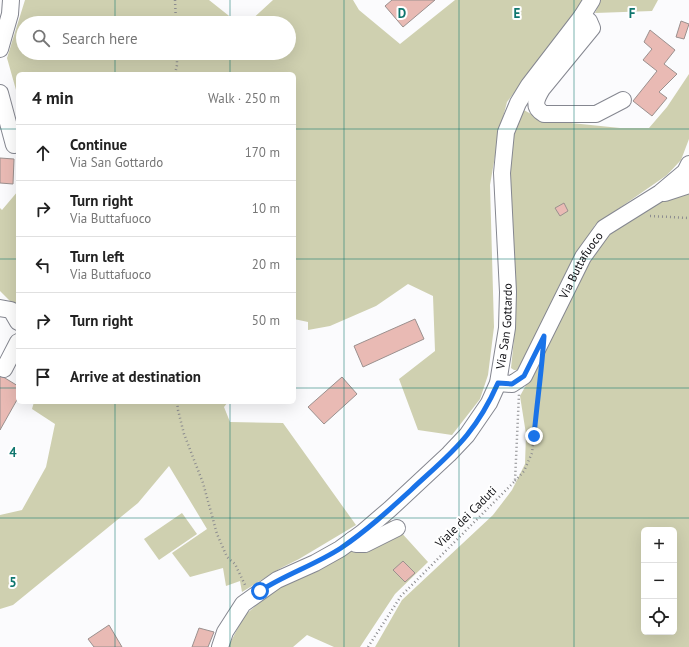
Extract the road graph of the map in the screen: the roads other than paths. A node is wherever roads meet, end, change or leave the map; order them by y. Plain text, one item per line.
1 (11, 0) edge
2 (592, 0) edge
3 (582, 16) junction
4 (0, 49) edge
5 (0, 92) edge
6 (624, 100) dead end
7 (14, 145) dead end
8 (689, 164) edge
9 (689, 185) edge
10 (654, 197) junction
11 (0, 308) edge
12 (16, 319) edge
13 (16, 346) edge
14 (4, 369) dead end
15 (498, 383) junction
16 (397, 528) dead end
17 (352, 540) junction
18 (220, 647) edge

1 - 4 street
2 - 3 street, Via San Gottardo
3 - 6 street
3 - 15 street, Via San Gottardo
5 - 7 street
8 - 10 street, Via Buttafuoco
9 - 10 street
10 - 15 street, Via Buttafuoco
11 - 12 street
13 - 14 street
15 - 17 street, Via San Gottardo
16 - 17 street
17 - 18 street, Via San Gottardo

